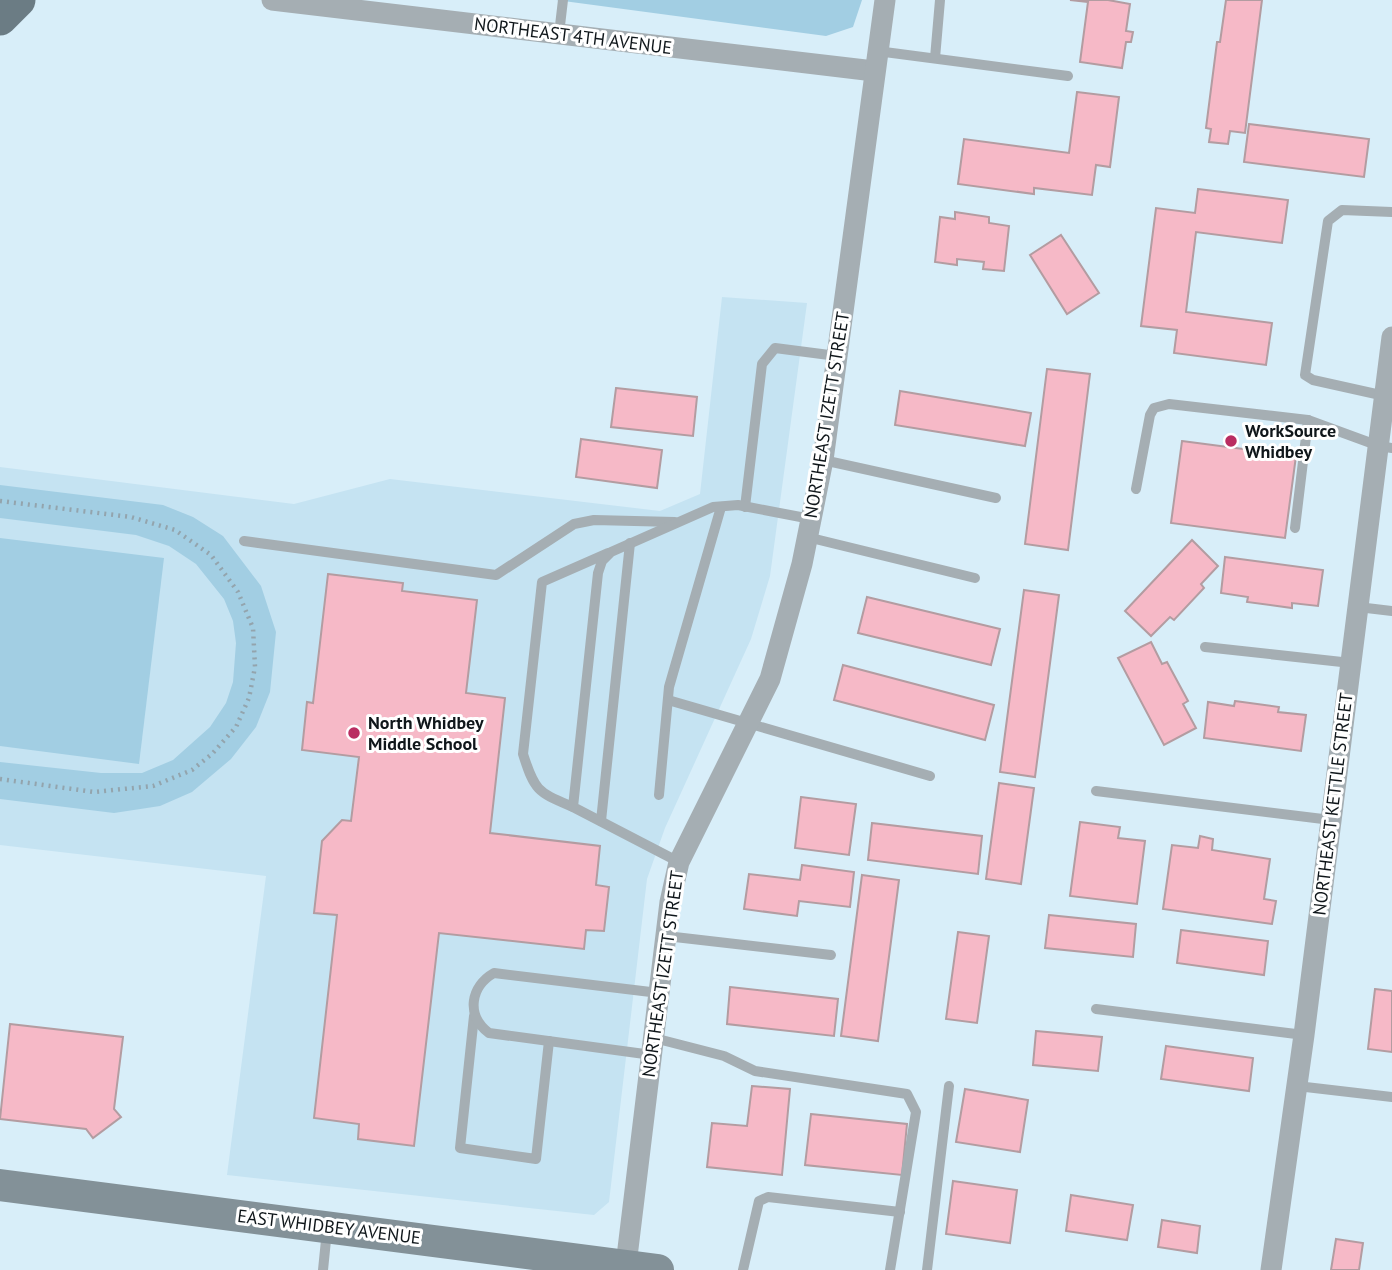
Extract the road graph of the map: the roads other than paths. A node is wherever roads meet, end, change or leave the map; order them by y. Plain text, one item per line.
1 (18, 0) edge
2 (272, 0) edge
3 (563, 0) edge
4 (885, 0) edge
5 (940, 0) edge
6 (409, 9) edge
7 (0, 18) edge
8 (559, 34) junction
9 (935, 58) junction
10 (875, 61) junction
11 (1068, 76) dead end
12 (1392, 212) edge
13 (1392, 339) edge
14 (837, 356) junction
15 (1385, 396) junction
16 (1308, 420) junction
17 (1385, 447) edge
18 (823, 460) junction
19 (1136, 489) dead end
20 (996, 498) dead end
21 (721, 507) junction
22 (745, 507) junction
23 (678, 523) junction
24 (809, 528) junction
25 (1295, 528) dead end
26 (244, 541) dead end
27 (630, 543) junction
28 (611, 552) junction
29 (975, 578) dead end
30 (1358, 607) junction
31 (1392, 611) edge
32 (1205, 647) dead end
33 (1351, 663) junction
34 (668, 700) junction
35 (748, 723) junction
36 (930, 776) dead end
37 (1096, 790) dead end
38 (659, 796) dead end
39 (573, 807) junction
40 (1331, 820) junction
41 (601, 821) junction
42 (679, 862) junction
43 (666, 936) junction
44 (831, 955) dead end
45 (659, 993) junction
46 (1096, 1009) dead end
47 (474, 1016) junction
48 (1304, 1035) junction
49 (549, 1041) junction
50 (653, 1047) junction
51 (949, 1086) dead end
52 (1297, 1086) junction
53 (1392, 1097) edge
54 (0, 1185) edge
55 (900, 1212) junction
56 (327, 1227) junction
57 (605, 1265) edge
58 (323, 1270) edge
59 (659, 1270) edge
60 (743, 1270) edge
61 (891, 1270) edge
62 (927, 1270) edge
63 (1271, 1270) edge

1 - 7 main road
2 - 6 street, NORTHEAST 4TH AVENUE
3 - 8 lane
4 - 10 street, NORTHEAST IZETT STREET
5 - 9 lane
6 - 8 street, NORTHEAST 4TH AVENUE
8 - 10 street, NORTHEAST 4TH AVENUE
9 - 10 lane
9 - 11 lane
10 - 14 street, NORTHEAST IZETT STREET
12 - 15 lane
13 - 15 street, NORTHEAST KETTLE STREET
14 - 18 street, NORTHEAST IZETT STREET
14 - 22 lane
15 - 17 street, NORTHEAST KETTLE STREET
16 - 17 lane
16 - 19 lane
16 - 25 lane
17 - 30 street, NORTHEAST KETTLE STREET
18 - 20 lane
18 - 24 street, NORTHEAST IZETT STREET
21 - 22 lane
21 - 23 lane
21 - 34 lane
22 - 24 lane
23 - 26 lane
23 - 27 lane
24 - 29 lane
24 - 35 street, NORTHEAST IZETT STREET
27 - 28 lane
27 - 41 lane
28 - 39 lane
28 - 39 lane
30 - 31 lane
30 - 33 street, NORTHEAST KETTLE STREET
32 - 33 lane
33 - 40 street, NORTHEAST KETTLE STREET
34 - 35 lane
34 - 38 lane
35 - 36 lane
35 - 42 street, NORTHEAST IZETT STREET
37 - 40 lane
39 - 41 lane
40 - 48 street, NORTHEAST KETTLE STREET
41 - 42 lane
42 - 43 street, NORTHEAST IZETT STREET
43 - 44 lane
43 - 45 street, NORTHEAST IZETT STREET
45 - 47 lane
45 - 50 street, NORTHEAST IZETT STREET
46 - 48 lane
47 - 49 lane
47 - 49 lane
48 - 52 street, NORTHEAST KETTLE STREET
49 - 50 lane
50 - 55 lane
50 - 57 street, NORTHEAST IZETT STREET
51 - 62 lane
52 - 53 lane
52 - 63 street, NORTHEAST KETTLE STREET
54 - 56 street, EAST WHIDBEY AVENUE
55 - 60 lane
55 - 61 lane
56 - 57 street, EAST WHIDBEY AVENUE
56 - 58 lane
57 - 59 street, EAST WHIDBEY AVENUE

